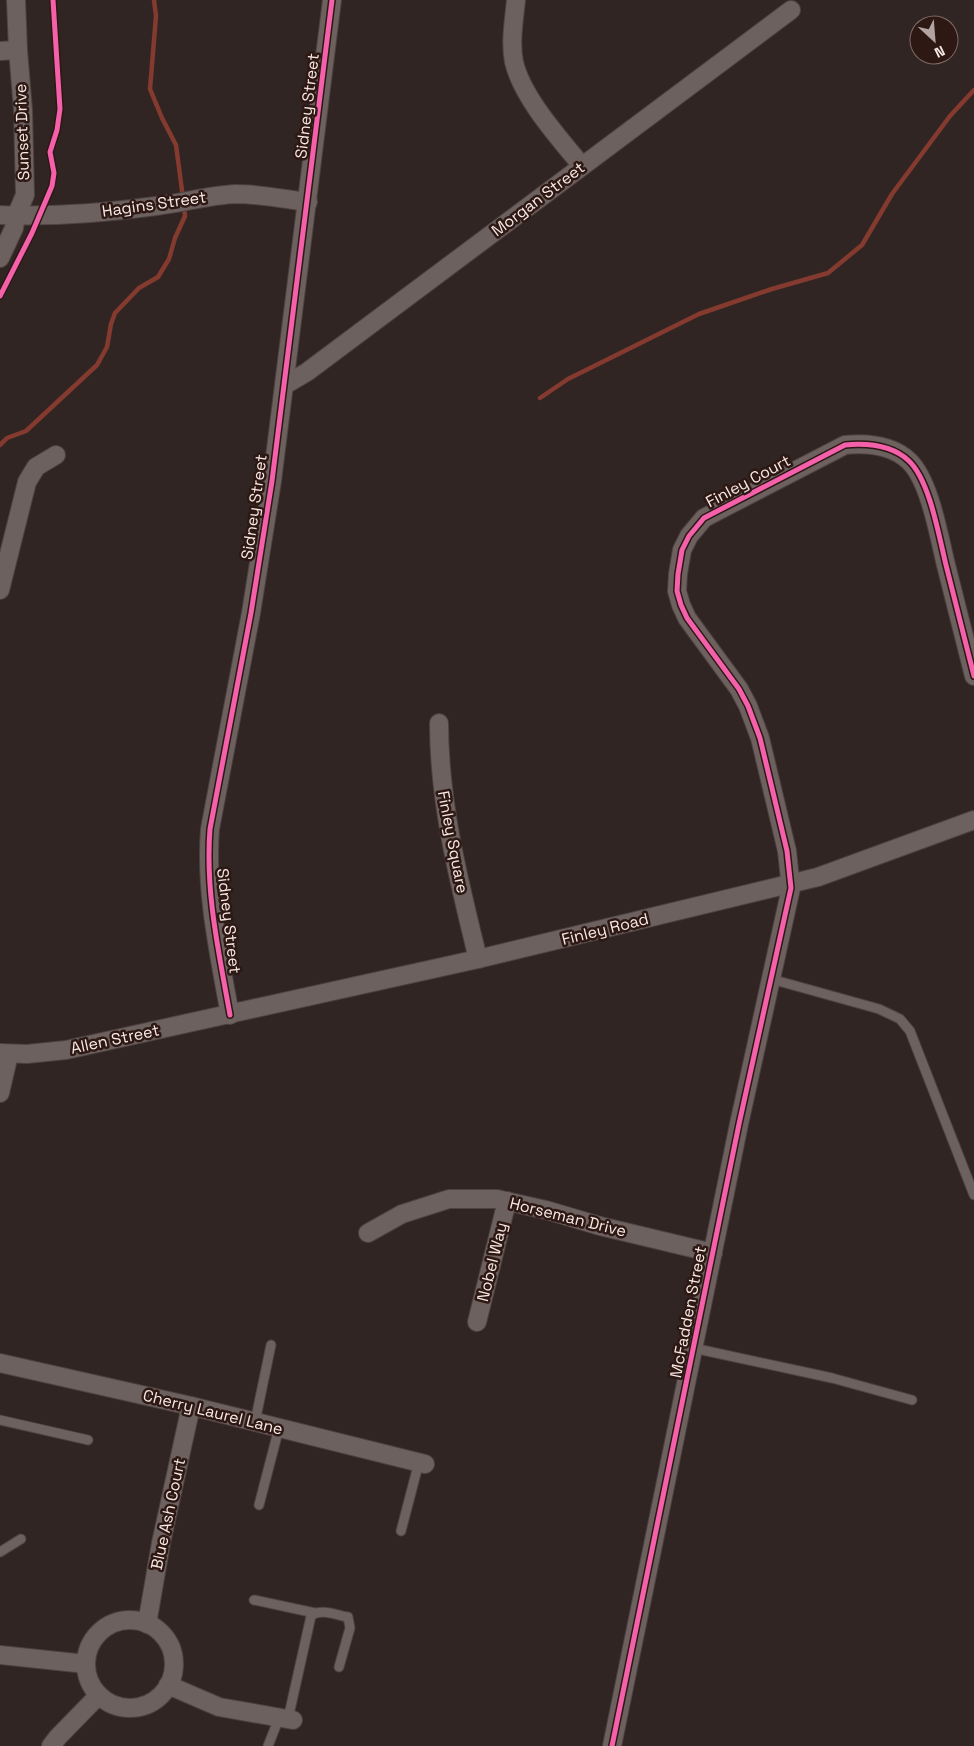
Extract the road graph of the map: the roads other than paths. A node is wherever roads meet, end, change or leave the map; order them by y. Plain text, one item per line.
1 (16, 0) edge
2 (332, 0) edge
3 (516, 0) edge
4 (791, 10) dead end
5 (18, 50) junction
6 (0, 51) edge
7 (582, 166) junction
8 (308, 202) junction
9 (8, 215) edge
10 (0, 258) edge
11 (285, 385) junction
12 (56, 455) dead end
13 (0, 590) edge
14 (974, 676) edge
15 (439, 723) dead end
16 (974, 820) edge
17 (791, 884) junction
18 (478, 959) junction
19 (771, 980) junction
20 (230, 1014) junction
21 (4, 1054) edge
22 (0, 1093) edge
23 (974, 1195) edge
24 (507, 1201) junction
25 (368, 1233) dead end
26 (713, 1253) junction
27 (477, 1322) dead end
28 (271, 1345) dead end
29 (694, 1348) junction
30 (0, 1363) edge
31 (912, 1400) dead end
32 (191, 1406) junction
33 (0, 1420) edge
34 (255, 1422) junction
35 (279, 1428) junction
36 (88, 1440) dead end
37 (422, 1463) joint
38 (259, 1505) dead end
39 (401, 1532) dead end
40 (21, 1539) dead end
41 (0, 1552) edge
42 (254, 1600) dead end
43 (315, 1613) junction
44 (147, 1624) junction
45 (0, 1656) edge
46 (86, 1664) junction
47 (339, 1667) dead end
48 (168, 1685) junction
49 (98, 1695) junction
50 (286, 1719) junction
51 (51, 1746) edge
52 (268, 1746) edge
53 (612, 1746) edge

1 - 5 street, Sunset Drive
2 - 8 street, Sidney Street
3 - 7 street
4 - 7 street, Morgan Street
5 - 6 street
5 - 9 street, Sunset Drive
7 - 11 street, Morgan Street
8 - 9 street, Hagins Street
8 - 11 street, Sidney Street
9 - 10 street, Sunset Drive
11 - 20 street, Sidney Street
12 - 13 street
14 - 17 street, Finley Court
15 - 18 street, Finley Square
16 - 17 street, Finley Road
17 - 18 street, Finley Road
17 - 19 street, McFadden Street
18 - 20 street, Finley Road
19 - 23 lane
19 - 26 street, McFadden Street
20 - 21 street, Allen Street
21 - 22 street
24 - 25 street, Horseman Drive
24 - 26 street, Horseman Drive
24 - 27 street, Nobel Way
26 - 29 street, McFadden Street
28 - 34 lane
29 - 31 lane
29 - 53 street, McFadden Street
30 - 32 street, Cherry Laurel Lane
32 - 34 street, Cherry Laurel Lane
32 - 44 street, Blue Ash Court
33 - 36 lane
34 - 35 street, Cherry Laurel Lane
35 - 37 street, Cherry Laurel Lane
35 - 38 lane
37 - 39 lane
40 - 41 lane
42 - 43 lane
43 - 47 lane
43 - 50 lane
44 - 46 street
44 - 48 street
45 - 46 street
46 - 49 street
48 - 49 street
48 - 50 street
49 - 51 street
50 - 52 lane

